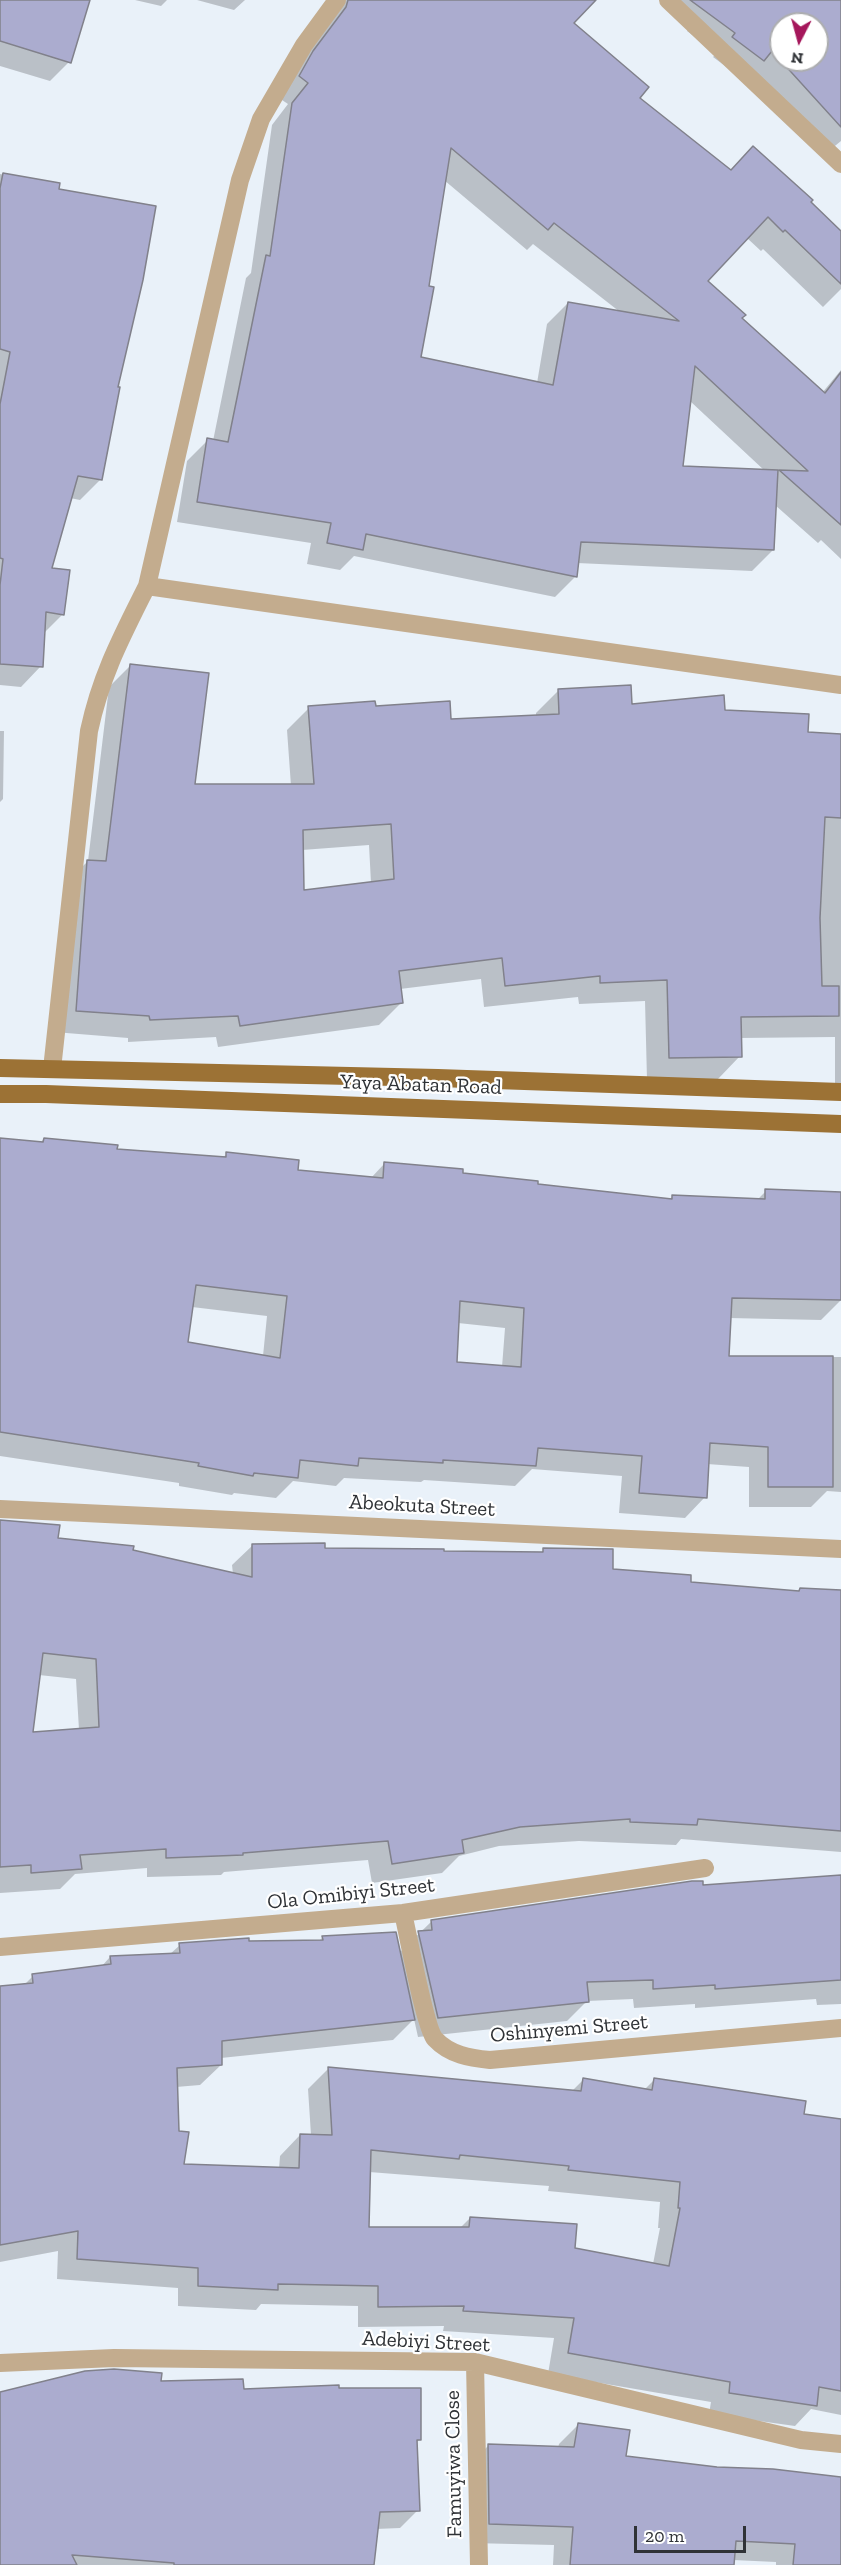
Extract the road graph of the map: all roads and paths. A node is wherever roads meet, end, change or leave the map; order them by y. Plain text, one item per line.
1 (337, 0) edge
2 (668, 0) edge
3 (841, 164) edge
4 (147, 586) junction
5 (841, 685) edge
6 (0, 1068) edge
7 (51, 1069) junction
8 (841, 1092) edge
9 (0, 1094) edge
10 (841, 1124) edge
11 (0, 1509) edge
12 (841, 1549) edge
13 (705, 1868) dead end
14 (403, 1913) junction
15 (0, 1947) edge
16 (841, 2028) edge
17 (475, 2362) junction
18 (0, 2363) edge
19 (841, 2444) edge
20 (479, 2565) edge

1 - 4 street
2 - 3 street
4 - 5 street
4 - 7 street
6 - 7 main road, Yaya Abatan Road
7 - 8 main road, Yaya Abatan Road
9 - 10 main road, Yaya Abatan Road
11 - 12 street, Abeokuta Street
13 - 14 street, Ola Omibiyi Street
14 - 15 street, Ola Omibiyi Street
14 - 16 street, Oshinyemi Street
17 - 18 street, Adebiyi Street
17 - 19 street, Adebiyi Street
17 - 20 street, Famuyiwa Close

